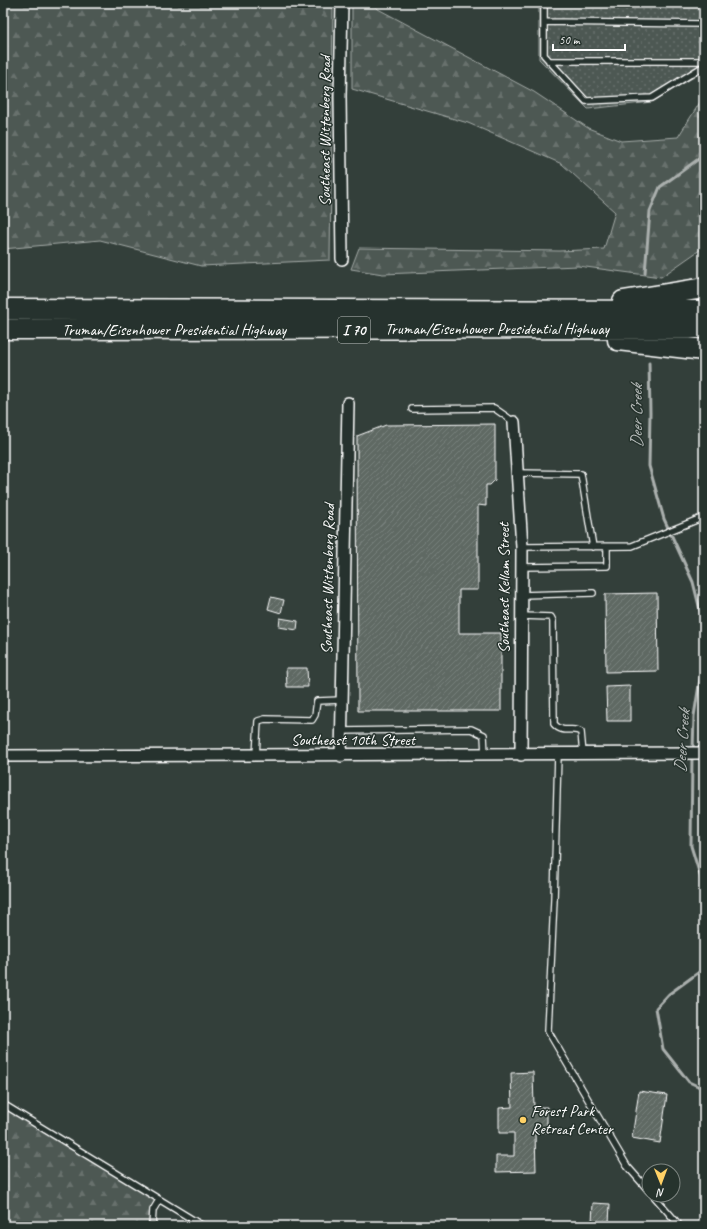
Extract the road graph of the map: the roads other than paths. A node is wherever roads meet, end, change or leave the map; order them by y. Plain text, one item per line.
1 (342, 3) edge
2 (544, 3) edge
3 (544, 22) junction
4 (704, 24) edge
5 (549, 61) junction
6 (704, 61) edge
7 (704, 66) edge
8 (342, 259) dead end
9 (704, 288) edge
10 (7, 309) edge
11 (511, 311) junction
12 (704, 311) edge
13 (460, 328) junction
14 (704, 328) edge
15 (3, 329) edge
16 (704, 350) edge
17 (348, 403) dead end
18 (412, 409) dead end
19 (514, 422) joint
20 (517, 473) junction
21 (704, 517) edge
22 (522, 547) junction
23 (593, 547) junction
24 (607, 547) junction
25 (521, 567) junction
26 (593, 593) dead end
27 (521, 594) junction
28 (521, 616) junction
29 (342, 700) junction
30 (341, 731) junction
31 (704, 753) edge
32 (521, 754) junction
33 (558, 754) junction
34 (583, 754) junction
35 (485, 755) junction
36 (3, 756) edge
37 (256, 756) junction
38 (341, 756) junction
39 (3, 1104) edge
40 (641, 1181) edge
41 (159, 1200) junction
42 (660, 1203) edge
43 (152, 1226) edge
44 (203, 1226) edge
45 (680, 1226) edge

1 - 8 street, Southeast Wittenberg Road
2 - 3 lane
3 - 4 lane
3 - 5 lane
5 - 6 lane
5 - 7 lane
9 - 11 highway
10 - 11 highway, Truman/Eisenhower Presidential Highway / I 70
11 - 12 highway, Truman/Eisenhower Presidential Highway / I 70
13 - 14 highway, Truman/Eisenhower Presidential Highway / I 70
13 - 15 highway, Truman/Eisenhower Presidential Highway / I 70
13 - 16 highway
17 - 29 street, Southeast Wittenberg Road
18 - 19 lane
19 - 20 street, Southeast Kellam Street
20 - 22 street, Southeast Kellam Street
20 - 23 lane
21 - 24 lane
22 - 23 lane
22 - 25 street, Southeast Kellam Street
23 - 24 lane
24 - 25 lane
25 - 27 street, Southeast Kellam Street
26 - 27 lane
27 - 28 street, Southeast Kellam Street
28 - 32 street, Southeast Kellam Street
28 - 34 lane
29 - 30 street, Southeast Wittenberg Road
29 - 37 lane
30 - 35 lane
30 - 38 street, Southeast Wittenberg Road
31 - 34 street, Southeast 10th Street
32 - 33 street, Southeast 10th Street
32 - 35 street, Southeast 10th Street
33 - 34 street, Southeast 10th Street
33 - 40 lane
35 - 38 street, Southeast 10th Street
36 - 37 street, Southeast 10th Street
37 - 38 street, Southeast 10th Street
39 - 41 lane
41 - 43 lane
41 - 44 lane
42 - 45 lane

